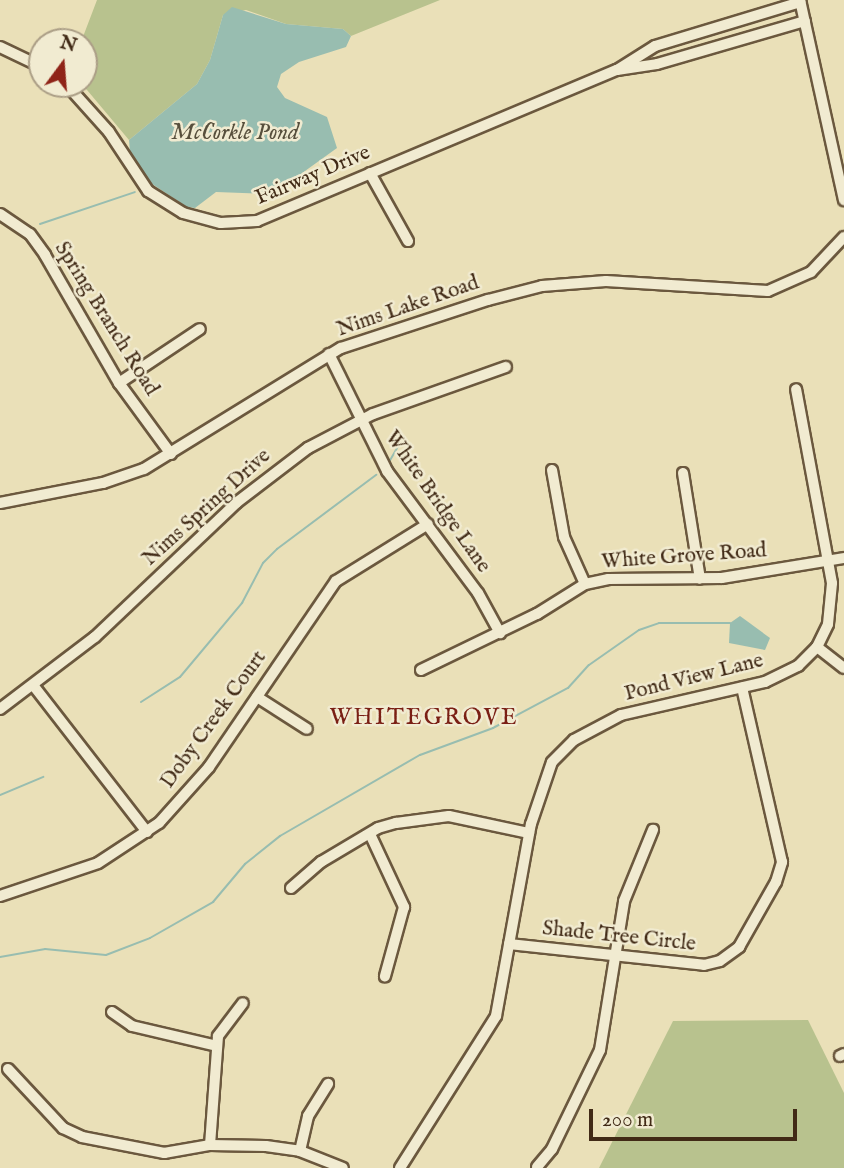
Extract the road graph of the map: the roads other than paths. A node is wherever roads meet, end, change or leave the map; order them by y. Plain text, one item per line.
1 (800, 1) edge
2 (805, 21) junction
3 (0, 47) edge
4 (28, 60) edge
5 (617, 70) junction
6 (79, 98) edge
7 (370, 173) junction
8 (844, 200) edge
9 (0, 214) edge
10 (844, 237) edge
11 (408, 242) dead end
12 (200, 329) dead end
13 (329, 354) junction
14 (506, 367) dead end
15 (119, 383) junction
16 (796, 388) dead end
17 (361, 421) junction
18 (171, 454) junction
19 (552, 470) dead end
20 (683, 473) dead end
21 (0, 503) edge
22 (428, 524) junction
23 (844, 558) edge
24 (830, 561) junction
25 (700, 579) junction
26 (584, 584) junction
27 (500, 633) junction
28 (817, 648) junction
29 (844, 668) edge
30 (421, 670) dead end
31 (33, 685) junction
32 (742, 688) junction
33 (257, 696) junction
34 (0, 709) edge
35 (307, 729) dead end
36 (653, 830) dead end
37 (147, 832) junction
38 (529, 833) junction
39 (370, 834) junction
40 (290, 888) dead end
41 (0, 896) edge
42 (509, 944) junction
43 (612, 957) junction
44 (385, 976) dead end
45 (243, 1003) dead end
46 (112, 1012) dead end
47 (217, 1046) junction
48 (8, 1069) dead end
49 (328, 1084) dead end
50 (210, 1145) junction
51 (300, 1151) junction
52 (537, 1167) edge
53 (344, 1168) edge
54 (400, 1168) edge

1 - 2 street
1 - 5 street, Fairway Drive
2 - 5 street, Fairway Drive
2 - 8 street
3 - 4 street
5 - 7 street, Fairway Drive
6 - 7 street, Fairway Drive
7 - 11 street
9 - 15 street, Spring Branch Road
10 - 13 street, Nims Lake Road
12 - 15 street
13 - 17 street, White Bridge Lane
13 - 18 street, Nims Lake Road
14 - 17 street, Nims Spring Drive
15 - 18 street, Spring Branch Road
16 - 24 street
17 - 22 street, White Bridge Lane
17 - 31 street, Nims Spring Drive
18 - 21 street, Nims Lake Road
19 - 26 street
20 - 25 street
22 - 27 street, White Bridge Lane
22 - 33 street, Doby Creek Court
23 - 24 street, White Grove Road
24 - 25 street, White Grove Road
24 - 28 street
25 - 26 street, White Grove Road
26 - 27 street, White Grove Road
27 - 30 street, White Grove Road
28 - 29 street
28 - 32 street, Pond View Lane
31 - 34 street, Nims Spring Drive
31 - 37 street
32 - 38 street, Pond View Lane
32 - 43 street, Shade Tree Circle
33 - 35 street
33 - 37 street, Doby Creek Court
36 - 43 street
37 - 41 street, Doby Creek Court
38 - 39 street
38 - 42 street, Pond View Lane
39 - 40 street
39 - 44 street
42 - 43 street, Shade Tree Circle
42 - 54 street, Pond View Lane
43 - 52 street
45 - 47 street
46 - 47 street
47 - 50 street
48 - 50 street
49 - 51 street
50 - 51 street
51 - 53 street

